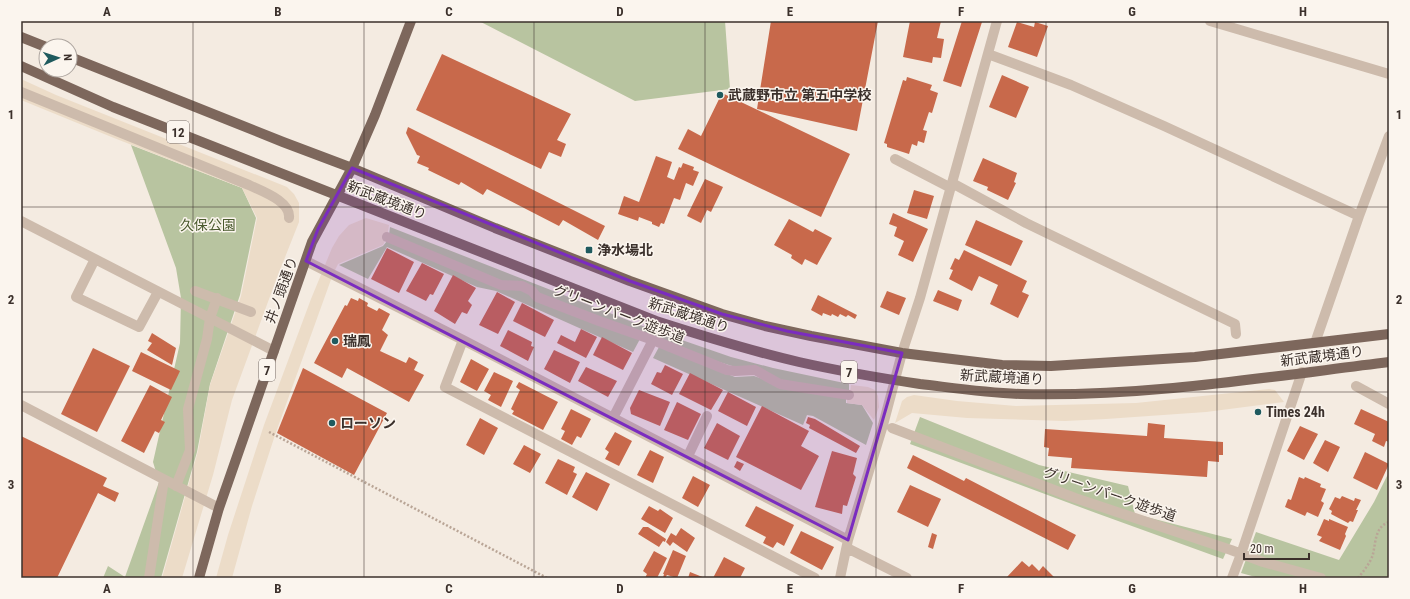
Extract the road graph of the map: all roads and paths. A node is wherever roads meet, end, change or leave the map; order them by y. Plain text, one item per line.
1 (411, 21) edge
2 (997, 21) edge
3 (1210, 21) edge
4 (21, 37) edge
5 (38, 44) edge
6 (988, 54) junction
7 (78, 60) edge
8 (21, 66) edge
9 (1389, 74) edge
10 (21, 92) edge
11 (1389, 136) edge
12 (895, 159) dead end
13 (352, 168) junction
14 (951, 186) junction
15 (337, 195) junction
16 (1360, 216) junction
17 (289, 218) dead end
18 (21, 221) edge
19 (387, 237) dead end
20 (95, 259) junction
21 (306, 261) junction
22 (194, 290) dead end
23 (158, 292) junction
24 (217, 298) junction
25 (251, 312) dead end
26 (210, 318) junction
27 (1236, 334) dead end
28 (1389, 334) edge
29 (463, 340) junction
30 (652, 340) junction
31 (1315, 343) junction
32 (274, 351) junction
33 (902, 353) junction
34 (1389, 362) edge
35 (1302, 372) junction
36 (896, 380) junction
37 (1356, 386) dead end
38 (849, 395) dead end
39 (21, 404) edge
40 (1389, 404) edge
41 (707, 416) dead end
42 (613, 418) junction
43 (892, 428) dead end
44 (269, 432) dead end
45 (688, 456) junction
46 (164, 480) junction
47 (176, 486) junction
48 (219, 508) junction
49 (1389, 522) edge
50 (847, 544) junction
51 (1242, 554) junction
52 (149, 578) edge
53 (199, 578) edge
54 (547, 578) edge
55 (815, 578) edge
56 (840, 578) edge
57 (907, 578) edge
58 (1232, 578) edge
59 (1321, 578) edge
60 (1358, 578) edge

1 - 13 main road, 井ノ頭通り / 7
2 - 6 street
3 - 9 street
4 - 5 main road
6 - 14 street
6 - 16 street
7 - 13 main road, 新武蔵境通り / 12
8 - 15 main road, 新武蔵境通り / 12
10 - 17 street
11 - 16 street
12 - 14 street
13 - 15 main road, 井ノ頭通り / 7
13 - 33 main road, 新武蔵境通り / 7
14 - 27 street
14 - 33 street
15 - 21 main road, 井ノ頭通り / 7
15 - 36 main road, 新武蔵境通り / 7
16 - 31 street
18 - 20 street
19 - 30 street, グリーンパーク遊歩道
20 - 23 street
20 - 23 street
21 - 29 street
21 - 32 main road, 井ノ頭通り / 7
22 - 24 street
23 - 26 street
24 - 25 street
24 - 26 street
26 - 32 street
26 - 47 street
28 - 31 main road, 新武蔵境通り / 7
29 - 42 street
29 - 55 street
30 - 38 street, グリーンパーク遊歩道
30 - 42 street
31 - 33 main road, 新武蔵境通り / 7
32 - 48 main road, 井ノ頭通り / 7
33 - 36 street
34 - 35 main road, 新武蔵境通り / 7
35 - 36 main road, 新武蔵境通り / 7
35 - 51 street
36 - 50 street
37 - 40 street
39 - 46 street
41 - 45 street
42 - 45 street
43 - 51 street, グリーンパーク遊歩道
44 - 54 path
45 - 50 street
46 - 47 street
46 - 52 street
47 - 48 street
48 - 53 main road, 井ノ頭通り / 7
49 - 60 path
50 - 56 street
50 - 57 street
51 - 58 street
51 - 59 street, グリーンパーク遊歩道

